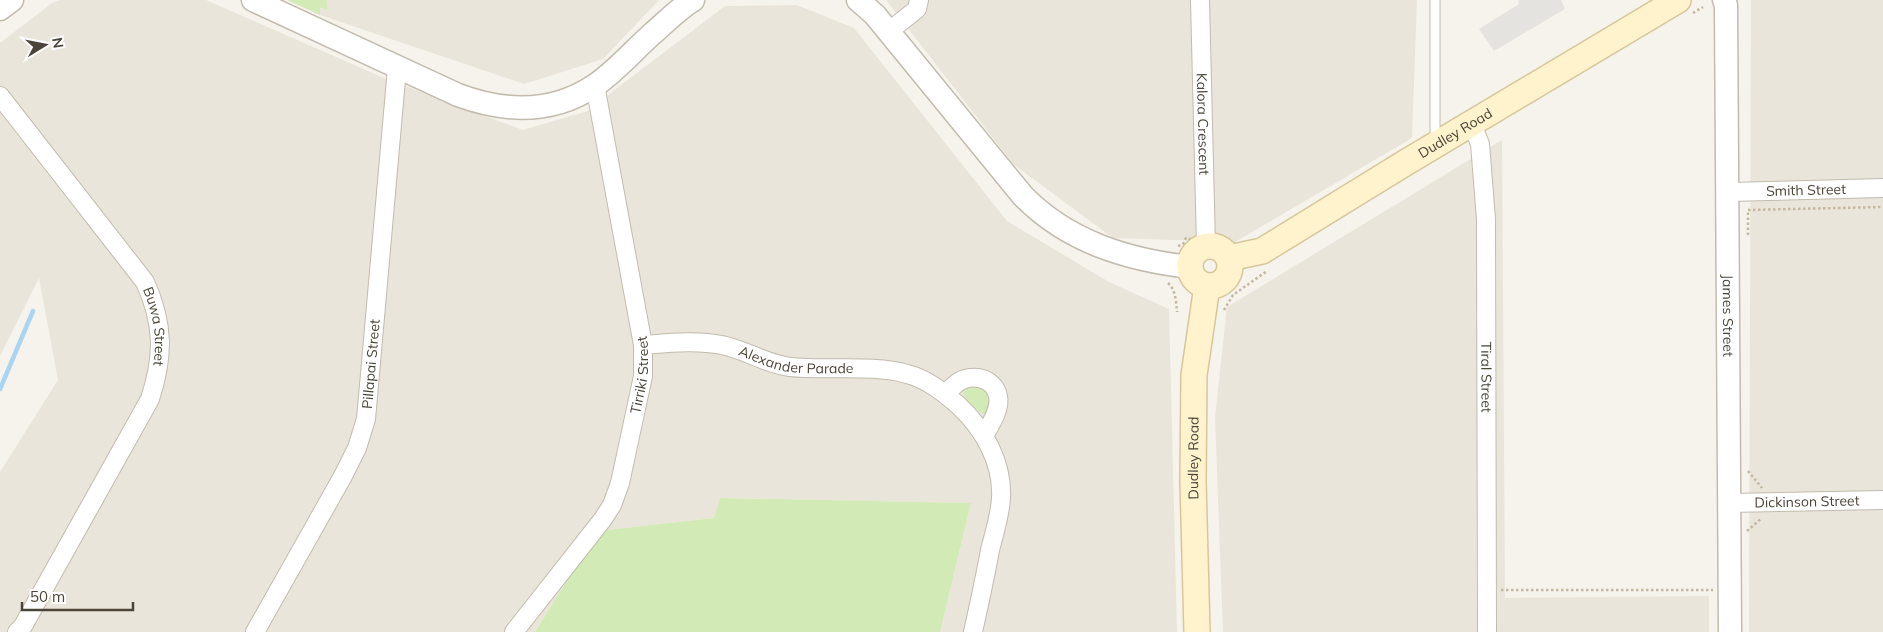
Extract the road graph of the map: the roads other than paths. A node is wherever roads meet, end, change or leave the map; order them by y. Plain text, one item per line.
1 (12, 0) edge
2 (254, 0) edge
3 (693, 0) edge
4 (858, 0) edge
5 (920, 0) edge
6 (1200, 0) edge
7 (1435, 0) edge
8 (1678, 0) edge
9 (1724, 0) edge
10 (0, 9) edge
11 (888, 32) junction
12 (397, 68) junction
13 (595, 86) junction
14 (0, 96) edge
15 (1472, 124) junction
16 (1434, 146) junction
17 (1883, 188) edge
18 (1728, 192) junction
19 (1198, 243) junction
20 (1229, 258) junction
21 (1190, 267) junction
22 (1207, 286) junction
23 (643, 345) junction
24 (946, 394) junction
25 (984, 436) junction
26 (1883, 500) edge
27 (1729, 503) junction
28 (17, 632) edge
29 (255, 632) edge
30 (514, 632) edge
31 (973, 632) edge
32 (1197, 632) edge
33 (1487, 632) edge
34 (1730, 632) edge

1 - 10 street
2 - 12 street
3 - 13 street
4 - 11 street
5 - 11 street
6 - 19 street, Kalora Crescent
7 - 16 lane
8 - 15 main road, Dudley Road
9 - 18 street, James Street
11 - 21 street
12 - 13 street
12 - 29 street, Pillapai Street
13 - 23 street, Tirriki Street
14 - 28 street, Buwa Street
15 - 16 main road, Dudley Road
15 - 33 street, Tiral Street
16 - 20 main road, Dudley Road
17 - 18 street, Smith Street
18 - 27 street, James Street
19 - 20 main road
19 - 21 main road
20 - 22 main road
21 - 22 main road
22 - 32 main road, Dudley Road
23 - 24 street, Alexander Parade
23 - 30 street, Tirriki Street
24 - 25 street, Alexander Parade
24 - 25 street
25 - 31 street, Alexander Parade
26 - 27 street, Dickinson Street
27 - 34 street, James Street

